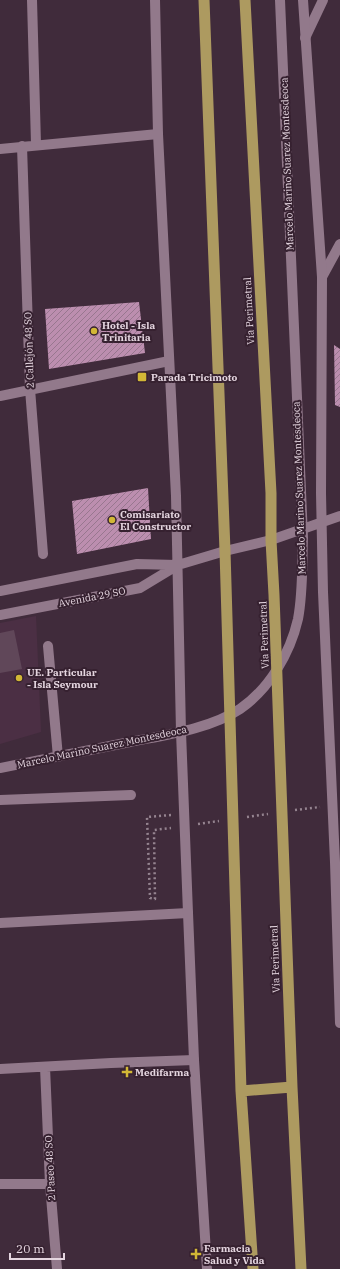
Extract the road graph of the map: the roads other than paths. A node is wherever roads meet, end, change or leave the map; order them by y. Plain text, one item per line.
1 (32, 0) edge
2 (155, 0) edge
3 (204, 0) edge
4 (245, 0) edge
5 (280, 0) edge
6 (303, 0) edge
7 (323, 0) edge
8 (305, 38) junction
9 (158, 134) junction
10 (36, 144) junction
11 (22, 146) junction
12 (0, 149) edge
13 (340, 244) edge
14 (322, 276) junction
15 (169, 361) junction
16 (30, 389) junction
17 (0, 396) edge
18 (340, 516) edge
19 (322, 522) junction
20 (271, 540) junction
21 (225, 551) junction
22 (43, 554) dead end
23 (178, 565) junction
24 (0, 591) edge
25 (0, 615) edge
26 (48, 646) dead end
27 (58, 757) junction
28 (0, 768) edge
29 (131, 795) dead end
30 (0, 800) edge
31 (340, 853) edge
32 (335, 862) junction
33 (338, 878) edge
34 (188, 913) junction
35 (0, 923) edge
36 (340, 1023) edge
37 (194, 1060) junction
38 (45, 1067) junction
39 (0, 1069) edge
40 (292, 1087) junction
41 (241, 1091) junction
42 (0, 1184) edge
43 (50, 1184) junction
44 (57, 1269) edge
45 (207, 1269) edge
46 (253, 1269) edge
47 (301, 1269) edge

1 - 10 street
2 - 9 street
3 - 21 highway
4 - 20 highway, Vía Perimetral
5 - 27 street, Marcelo Marino Suarez Montesdeoca
6 - 8 street
7 - 8 street
8 - 14 street
9 - 10 street
9 - 15 street
10 - 11 street
11 - 12 street
11 - 16 street, 2 Callejón 48 SO
13 - 14 street
14 - 19 street
15 - 16 street
15 - 23 street
16 - 17 street
16 - 22 street, 2 Callejón 48 SO
18 - 19 street, Avenida 29 SO
19 - 20 street, Avenida 29 SO
19 - 32 street
20 - 21 street, Avenida 29 SO
20 - 40 highway, Vía Perimetral
21 - 23 street, Avenida 29 SO
21 - 41 highway
23 - 24 street, Avenida 29 SO
23 - 25 street, Avenida 29 SO
23 - 34 street
26 - 27 street
27 - 28 street, Marcelo Marino Suarez Montesdeoca
29 - 30 street
31 - 32 street
32 - 33 street
33 - 36 street
34 - 35 street
34 - 37 street
37 - 38 street
37 - 45 street
38 - 39 street
38 - 43 street, 2 Paseo 48 SO
40 - 41 highway
40 - 47 highway, Vía Perimetral
41 - 46 highway
42 - 43 street
43 - 44 street, 2 Paseo 48 SO

